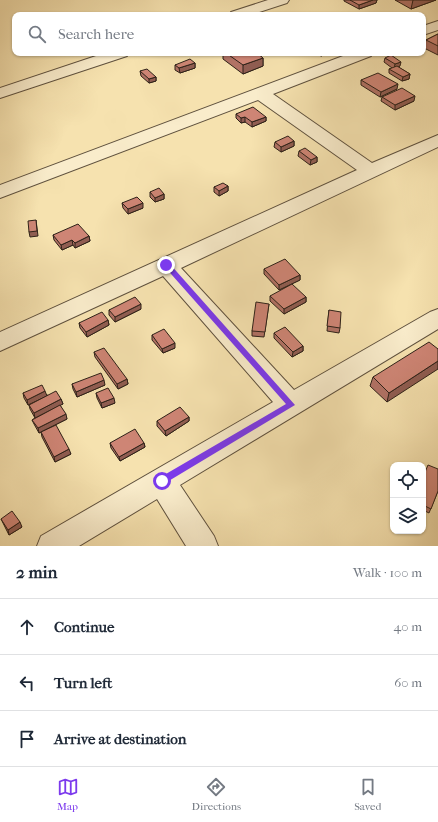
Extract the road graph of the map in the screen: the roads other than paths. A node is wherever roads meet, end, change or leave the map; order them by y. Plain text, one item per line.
1 (282, 0) edge
2 (245, 12) edge
3 (438, 26) edge
4 (426, 30) edge
5 (112, 56) edge
6 (357, 56) edge
7 (0, 93) edge
8 (260, 93) junction
9 (438, 140) edge
10 (371, 170) junction
11 (0, 192) edge
12 (166, 265) junction
13 (438, 318) edge
14 (0, 342) edge
15 (291, 405) junction
16 (162, 481) junction
17 (52, 546) edge
18 (203, 546) edge

1 - 2 street
3 - 4 street
5 - 7 street
6 - 8 street
8 - 10 street
8 - 11 street
9 - 10 street
10 - 12 street
12 - 14 street
12 - 15 street
13 - 15 street
15 - 16 street
16 - 17 street
16 - 18 street

